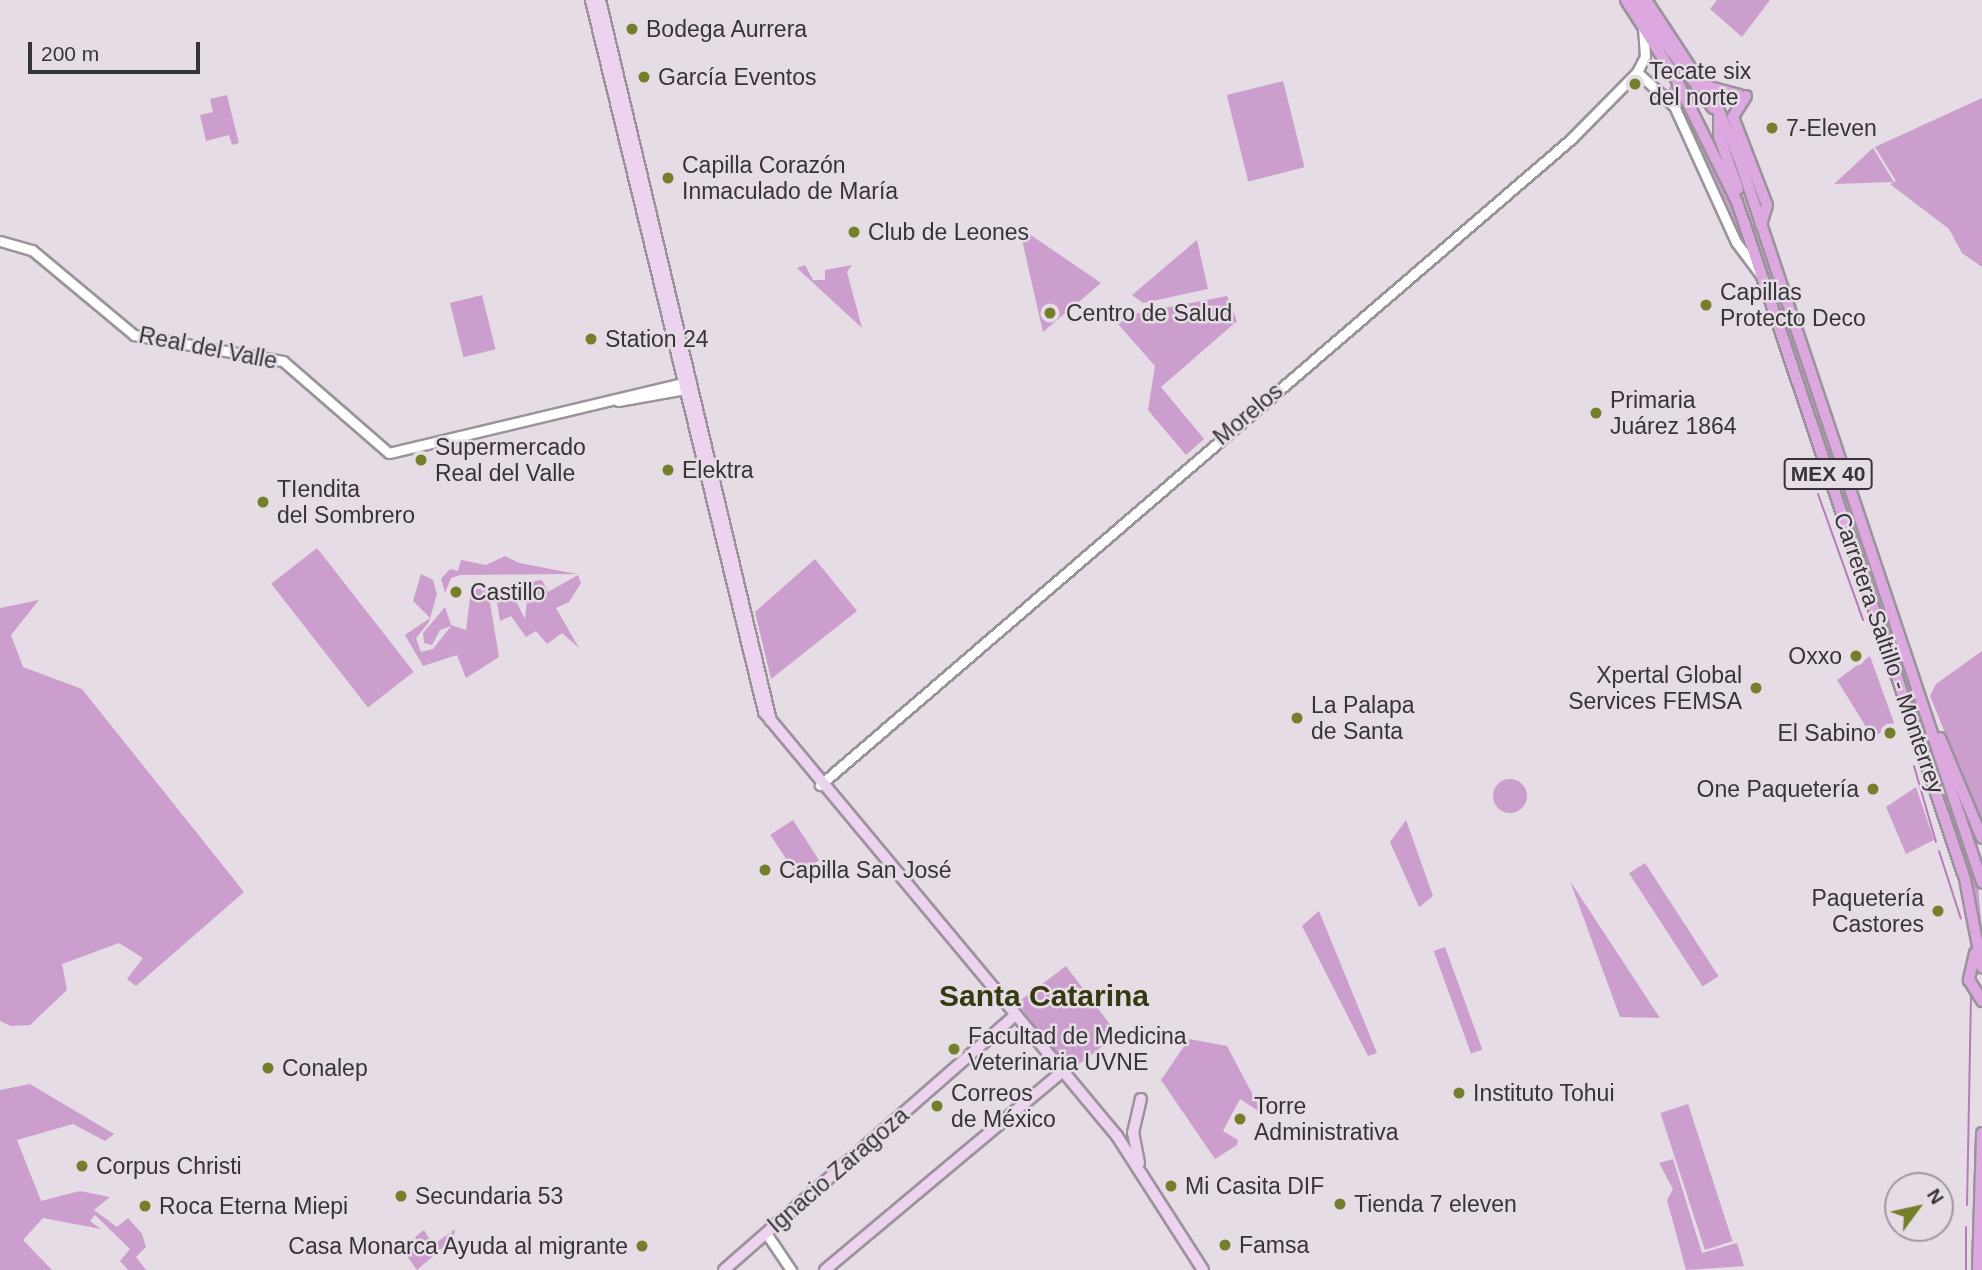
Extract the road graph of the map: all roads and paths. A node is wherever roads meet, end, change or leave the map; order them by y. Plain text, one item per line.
1 (591, 0) edge
2 (600, 0) edge
3 (1626, 0) edge
4 (1634, 0) edge
5 (1646, 0) edge
6 (1643, 27) junction
7 (1637, 72) junction
8 (1701, 81) junction
9 (1719, 111) junction
10 (1761, 225) junction
11 (0, 241) edge
12 (1762, 276) junction
13 (668, 305) junction
14 (1784, 345) junction
15 (689, 385) junction
16 (1931, 726) junction
17 (820, 785) junction
18 (1982, 838) edge
19 (1982, 882) edge
20 (1975, 919) junction
21 (1982, 967) edge
22 (1982, 1001) edge
23 (1016, 1014) junction
24 (1064, 1070) junction
25 (1141, 1099) dead end
26 (1108, 1128) junction
27 (1982, 1133) edge
28 (1151, 1189) junction
29 (1981, 1217) edge
30 (766, 1233) junction
31 (724, 1270) edge
32 (791, 1270) edge
33 (825, 1270) edge
34 (1196, 1270) edge
35 (1203, 1270) edge
36 (1978, 1270) edge

1 - 13 main road
2 - 13 main road
3 - 6 main road, Carretera Saltillo - Monterrey / MEX 40
4 - 9 main road
5 - 8 main road, Carretera Saltillo - Monterrey / MEX 40
6 - 7 street
6 - 12 main road, Carretera Saltillo - Monterrey / MEX 40
7 - 12 street
7 - 17 street, Morelos
8 - 9 main road, Carretera Saltillo - Monterrey / MEX 40
8 - 10 main road
9 - 10 main road, Carretera Saltillo - Monterrey / MEX 40
9 - 14 main road
10 - 16 main road, Carretera Saltillo - Monterrey / MEX 40
11 - 15 street, Real del Valle
12 - 14 main road, Carretera Saltillo - Monterrey / MEX 40
13 - 15 main road
13 - 15 main road
14 - 20 main road, Carretera Saltillo - Monterrey / MEX 40
15 - 17 main road
16 - 18 main road
16 - 19 main road, Carretera Saltillo - Monterrey / MEX 40
17 - 23 main road
20 - 21 main road, Carretera Saltillo - Monterrey / MEX 40
20 - 22 main road
23 - 24 main road
23 - 30 main road, Ignacio Zaragoza
24 - 26 main road
24 - 33 main road
25 - 28 main road
26 - 28 main road
26 - 34 main road
27 - 29 main road
28 - 35 main road
29 - 36 main road
30 - 31 main road, Ignacio Zaragoza
30 - 32 street

